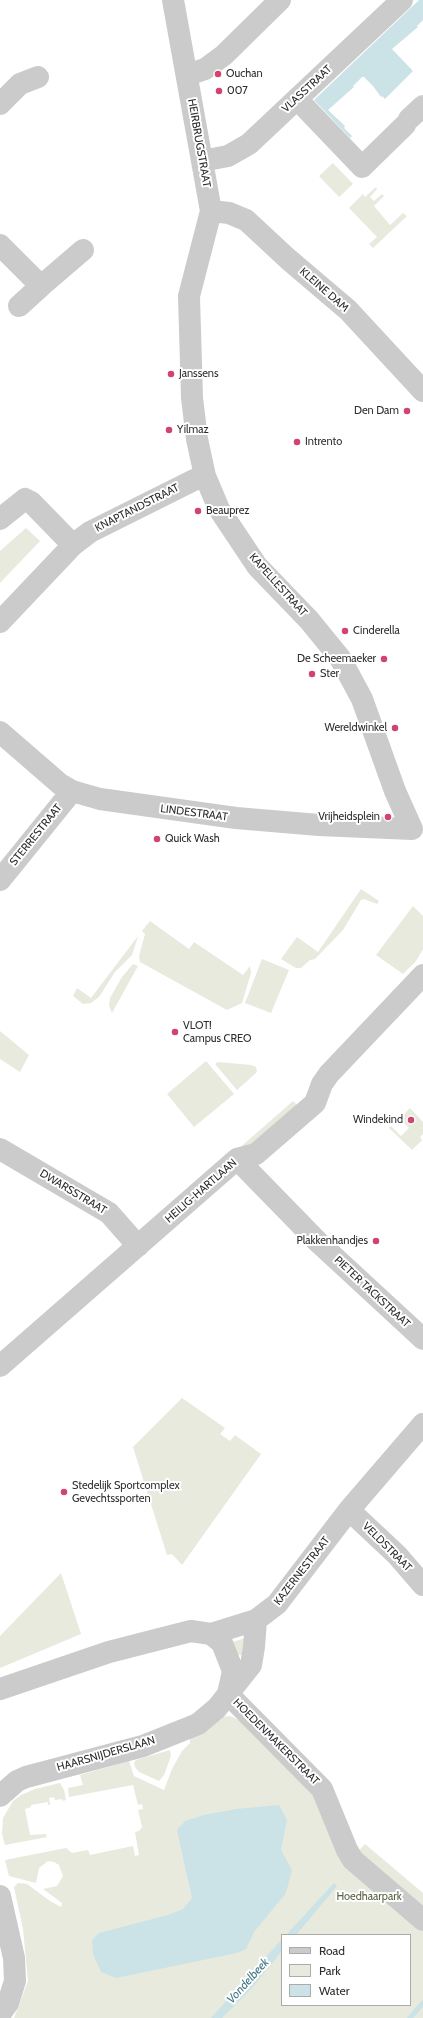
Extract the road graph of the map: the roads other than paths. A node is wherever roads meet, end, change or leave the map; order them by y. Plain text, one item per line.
1 (173, 0) edge
2 (280, 0) edge
3 (402, 0) edge
4 (187, 75) junction
5 (38, 77) dead end
6 (297, 99) junction
7 (0, 104) edge
8 (412, 117) edge
9 (202, 161) junction
10 (211, 211) junction
11 (0, 245) edge
12 (83, 250) dead end
13 (41, 286) junction
14 (19, 306) dead end
15 (423, 391) edge
16 (205, 476) junction
17 (0, 519) edge
18 (73, 545) junction
19 (0, 622) edge
20 (0, 732) edge
21 (72, 791) junction
22 (417, 833) edge
23 (0, 880) edge
24 (423, 975) edge
25 (0, 1149) edge
26 (237, 1159) junction
27 (138, 1246) junction
28 (423, 1339) edge
29 (0, 1366) edge
30 (423, 1424) edge
31 (349, 1510) junction
32 (423, 1586) edge
33 (256, 1620) junction
34 (212, 1634) junction
35 (0, 1689) edge
36 (228, 1694) junction
37 (0, 1796) edge
38 (0, 1896) edge
39 (423, 1920) edge
40 (0, 2014) edge

1 - 4 street, HEIRBRUGSTRAAT
2 - 4 street
3 - 6 street, VLASSTRAAT
4 - 9 street, HEIRBRUGSTRAAT
5 - 7 street
6 - 8 street
6 - 9 street, VLASSTRAAT
9 - 10 street, HEIRBRUGSTRAAT
10 - 15 street, KLEINE DAM
10 - 16 street, KAPELLESTRAAT
11 - 13 street
12 - 13 street
13 - 14 street
16 - 18 street, KNAPTANDSTRAAT
16 - 22 street, KAPELLESTRAAT
17 - 18 street
18 - 19 street, KNAPTANDSTRAAT
20 - 21 street, LINDESTRAAT
21 - 22 street, LINDESTRAAT
21 - 23 street, STERRESTRAAT
24 - 26 street, HEILIG-HARTLAAN
25 - 27 street, DWARSSTRAAT
26 - 27 street, HEILIG-HARTLAAN
26 - 28 street, PIETER TACKSTRAAT
27 - 29 street, HEILIG-HARTLAAN
30 - 31 street, KAZERNESTRAAT
31 - 32 street, VELDSTRAAT
31 - 33 street, KAZERNESTRAAT
33 - 34 street, KAZERNESTRAAT
33 - 36 street, HAARSNIJDERSLAAN
34 - 35 street, KAZERNESTRAAT
34 - 36 street, HAARSNIJDERSLAAN
36 - 37 street, HAARSNIJDERSLAAN
36 - 39 street, HOEDENMAKERSTRAAT
38 - 40 street

